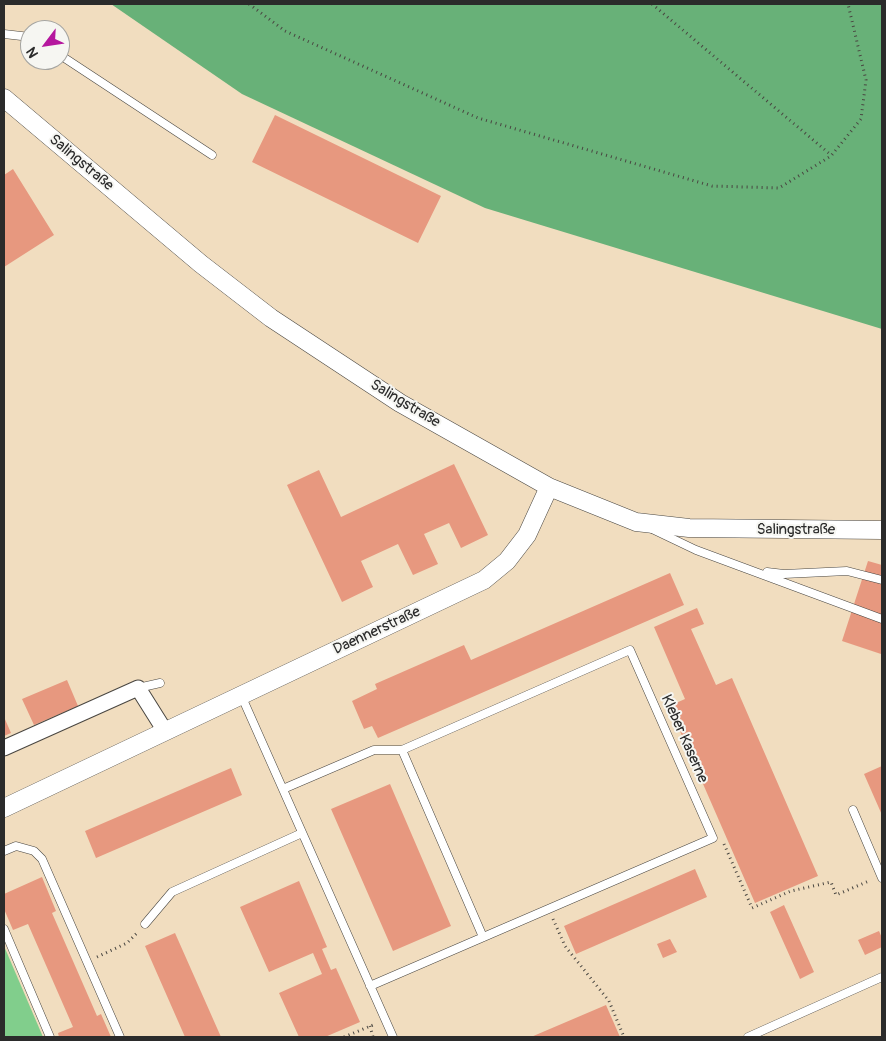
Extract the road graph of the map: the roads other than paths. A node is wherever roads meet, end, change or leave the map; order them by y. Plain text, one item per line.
1 (4, 34) edge
2 (20, 36) edge
3 (70, 62) edge
4 (4, 98) edge
5 (212, 155) dead end
6 (549, 487) junction
7 (636, 522) junction
8 (882, 530) edge
9 (755, 571) junction
10 (882, 580) edge
11 (882, 619) edge
12 (160, 683) dead end
13 (138, 688) junction
14 (242, 695) junction
15 (165, 731) junction
16 (4, 748) edge
17 (402, 750) junction
18 (283, 789) junction
19 (4, 808) edge
20 (853, 810) dead end
21 (302, 833) junction
22 (4, 851) edge
23 (882, 877) edge
24 (145, 924) road end
25 (4, 929) edge
26 (483, 937) junction
27 (882, 977) edge
28 (370, 986) junction
29 (50, 1037) edge
30 (120, 1037) edge
31 (393, 1037) edge
32 (748, 1037) edge

1 - 2 lane
3 - 5 lane
4 - 6 street, Salingstraße
6 - 7 street, Salingstraße
6 - 14 street, Daennerstraße
7 - 8 street, Salingstraße
7 - 9 lane
9 - 10 lane
9 - 11 lane
12 - 13 lane
13 - 15 street
13 - 16 street
14 - 15 street, Daennerstraße
14 - 18 lane
15 - 19 street, Daennerstraße
17 - 18 lane, Kleber Kaserne
17 - 26 lane
17 - 26 lane, Kleber Kaserne
18 - 21 lane
20 - 23 lane
21 - 24 lane
21 - 28 lane
22 - 30 lane
25 - 29 lane
26 - 28 lane
27 - 32 lane
28 - 31 lane

